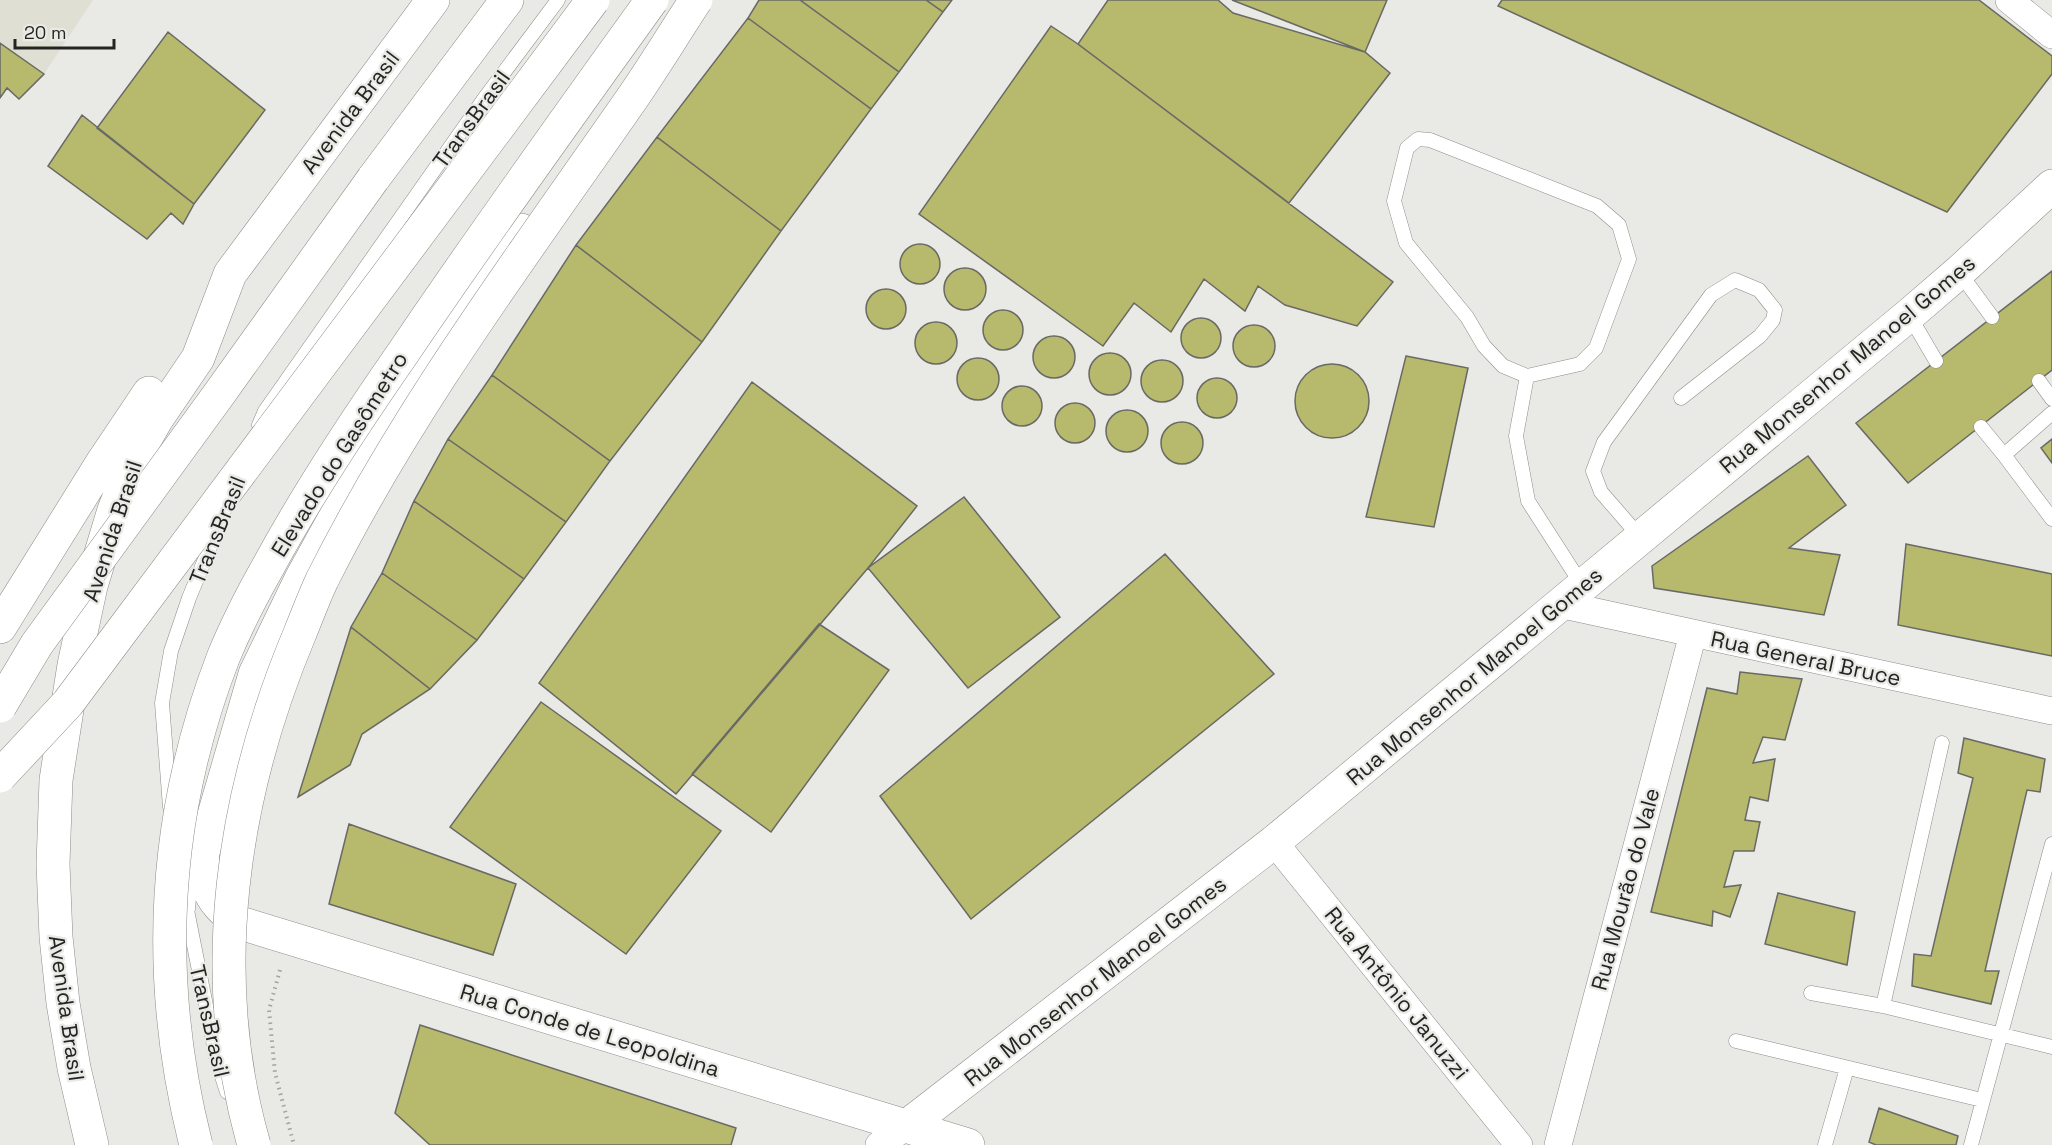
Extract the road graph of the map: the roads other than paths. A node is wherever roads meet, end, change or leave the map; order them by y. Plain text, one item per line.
1 (433, 0) edge
2 (507, 0) edge
3 (558, 0) edge
4 (593, 0) edge
5 (652, 0) edge
6 (687, 0) edge
7 (696, 0) edge
8 (2009, 0) edge
9 (2052, 35) edge
10 (2052, 186) edge
11 (1959, 272) junction
12 (230, 274) junction
13 (1908, 315) junction
14 (1992, 317) dead end
15 (1936, 361) dead end
16 (1527, 376) junction
17 (2039, 381) dead end
18 (1682, 398) dead end
19 (2052, 399) edge
20 (2052, 412) edge
21 (1981, 426) dead end
22 (2004, 455) junction
23 (2052, 519) edge
24 (1640, 537) junction
25 (1571, 595) junction
26 (0, 627) edge
27 (1693, 634) junction
28 (0, 705) edge
29 (2052, 711) edge
30 (1942, 743) dead end
31 (0, 776) edge
32 (213, 815) junction
33 (1274, 842) junction
34 (2052, 844) edge
35 (188, 920) junction
36 (1811, 993) dead end
37 (1883, 1006) junction
38 (2002, 1034) junction
39 (1736, 1041) dead end
40 (2052, 1047) edge
41 (1848, 1068) junction
42 (1982, 1100) junction
43 (907, 1126) junction
44 (92, 1145) edge
45 (196, 1145) edge
46 (244, 1145) edge
47 (254, 1145) edge
48 (879, 1145) edge
49 (968, 1145) edge
50 (1519, 1145) edge
51 (1558, 1145) edge
52 (1825, 1145) edge
53 (1971, 1145) edge

1 - 12 main road, Avenida Brasil
2 - 28 main road, bridge
3 - 35 lane, TransBrasil
4 - 31 main road, bridge
5 - 45 main road, Elevado do Gasômetro, bridge
6 - 32 main road
7 - 47 main road, bridge
8 - 9 street
10 - 11 main road, Rua Monsenhor Manoel Gomes
11 - 13 main road, Rua Monsenhor Manoel Gomes
11 - 14 lane
12 - 26 main road
12 - 44 main road, Avenida Brasil
13 - 15 lane
13 - 24 main road, Rua Monsenhor Manoel Gomes
16 - 16 lane
16 - 25 lane
17 - 19 lane
18 - 24 lane
20 - 22 lane
21 - 22 lane
22 - 23 lane
24 - 25 main road, Rua Monsenhor Manoel Gomes
25 - 27 street, Rua General Bruce
25 - 33 main road, Rua Monsenhor Manoel Gomes
27 - 29 street, Rua General Bruce
27 - 51 street, Rua Mourão do Vale
30 - 37 lane
32 - 35 lane
32 - 43 main road, Rua Conde de Leopoldina
33 - 43 main road, Rua Monsenhor Manoel Gomes
33 - 50 street, Rua Antônio Januzzi
34 - 38 lane
35 - 46 lane, TransBrasil
36 - 37 lane
37 - 38 lane
38 - 40 lane
38 - 42 lane
39 - 41 lane
41 - 42 lane
41 - 52 lane
42 - 53 lane
43 - 48 street, Rua Monsenhor Manoel Gomes
43 - 49 main road, Rua Conde de Leopoldina

